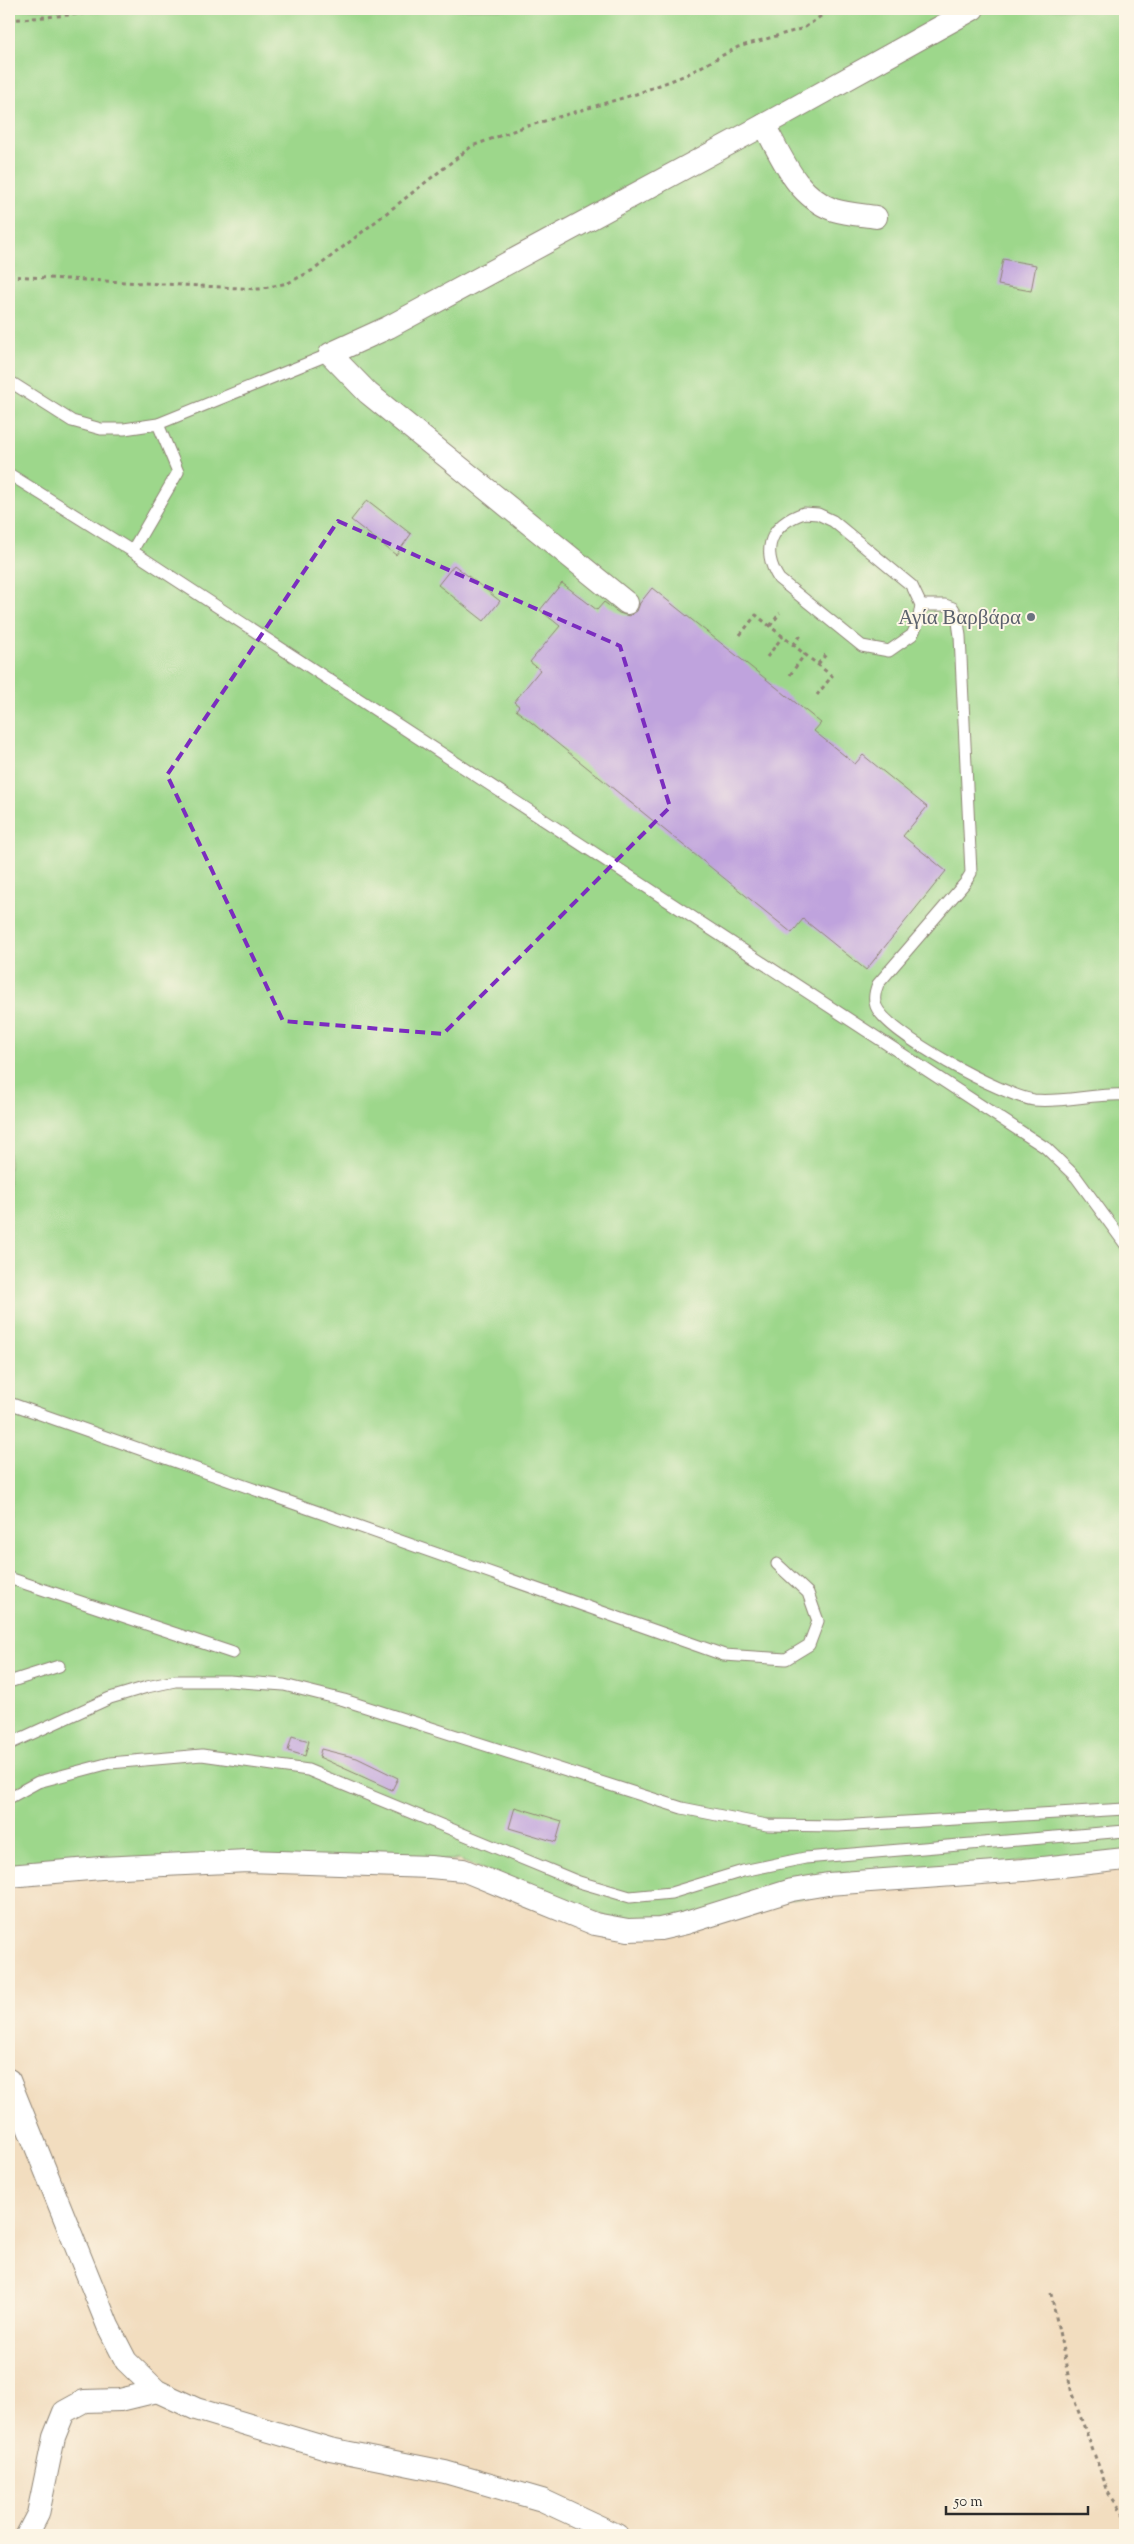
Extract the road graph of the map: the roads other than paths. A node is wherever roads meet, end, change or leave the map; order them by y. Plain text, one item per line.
1 (973, 9) edge
2 (764, 125) junction
3 (876, 217) dead end
4 (330, 354) junction
5 (9, 381) edge
6 (158, 424) junction
7 (9, 474) edge
8 (132, 551) junction
9 (627, 603) dead end
10 (921, 605) junction
11 (1125, 1095) edge
12 (1125, 1244) edge
13 (9, 1403) edge
14 (777, 1564) dead end
15 (9, 1578) edge
16 (233, 1653) dead end
17 (59, 1666) dead end
18 (9, 1682) edge
19 (9, 1744) edge
20 (9, 1798) edge
21 (1125, 1809) edge
22 (1125, 1831) edge
23 (1125, 1859) edge
24 (9, 1876) edge
25 (9, 2080) edge
26 (157, 2391) junction
27 (27, 2535) edge
28 (617, 2535) edge

1 - 2 street
2 - 3 street
2 - 4 street
4 - 6 lane
4 - 9 street
5 - 6 lane
6 - 8 lane
7 - 8 lane
8 - 12 lane
10 - 10 lane
10 - 11 lane
13 - 14 lane
15 - 16 lane
17 - 18 lane
19 - 21 lane
20 - 22 lane
23 - 24 street
25 - 26 street
26 - 27 street
26 - 28 street

